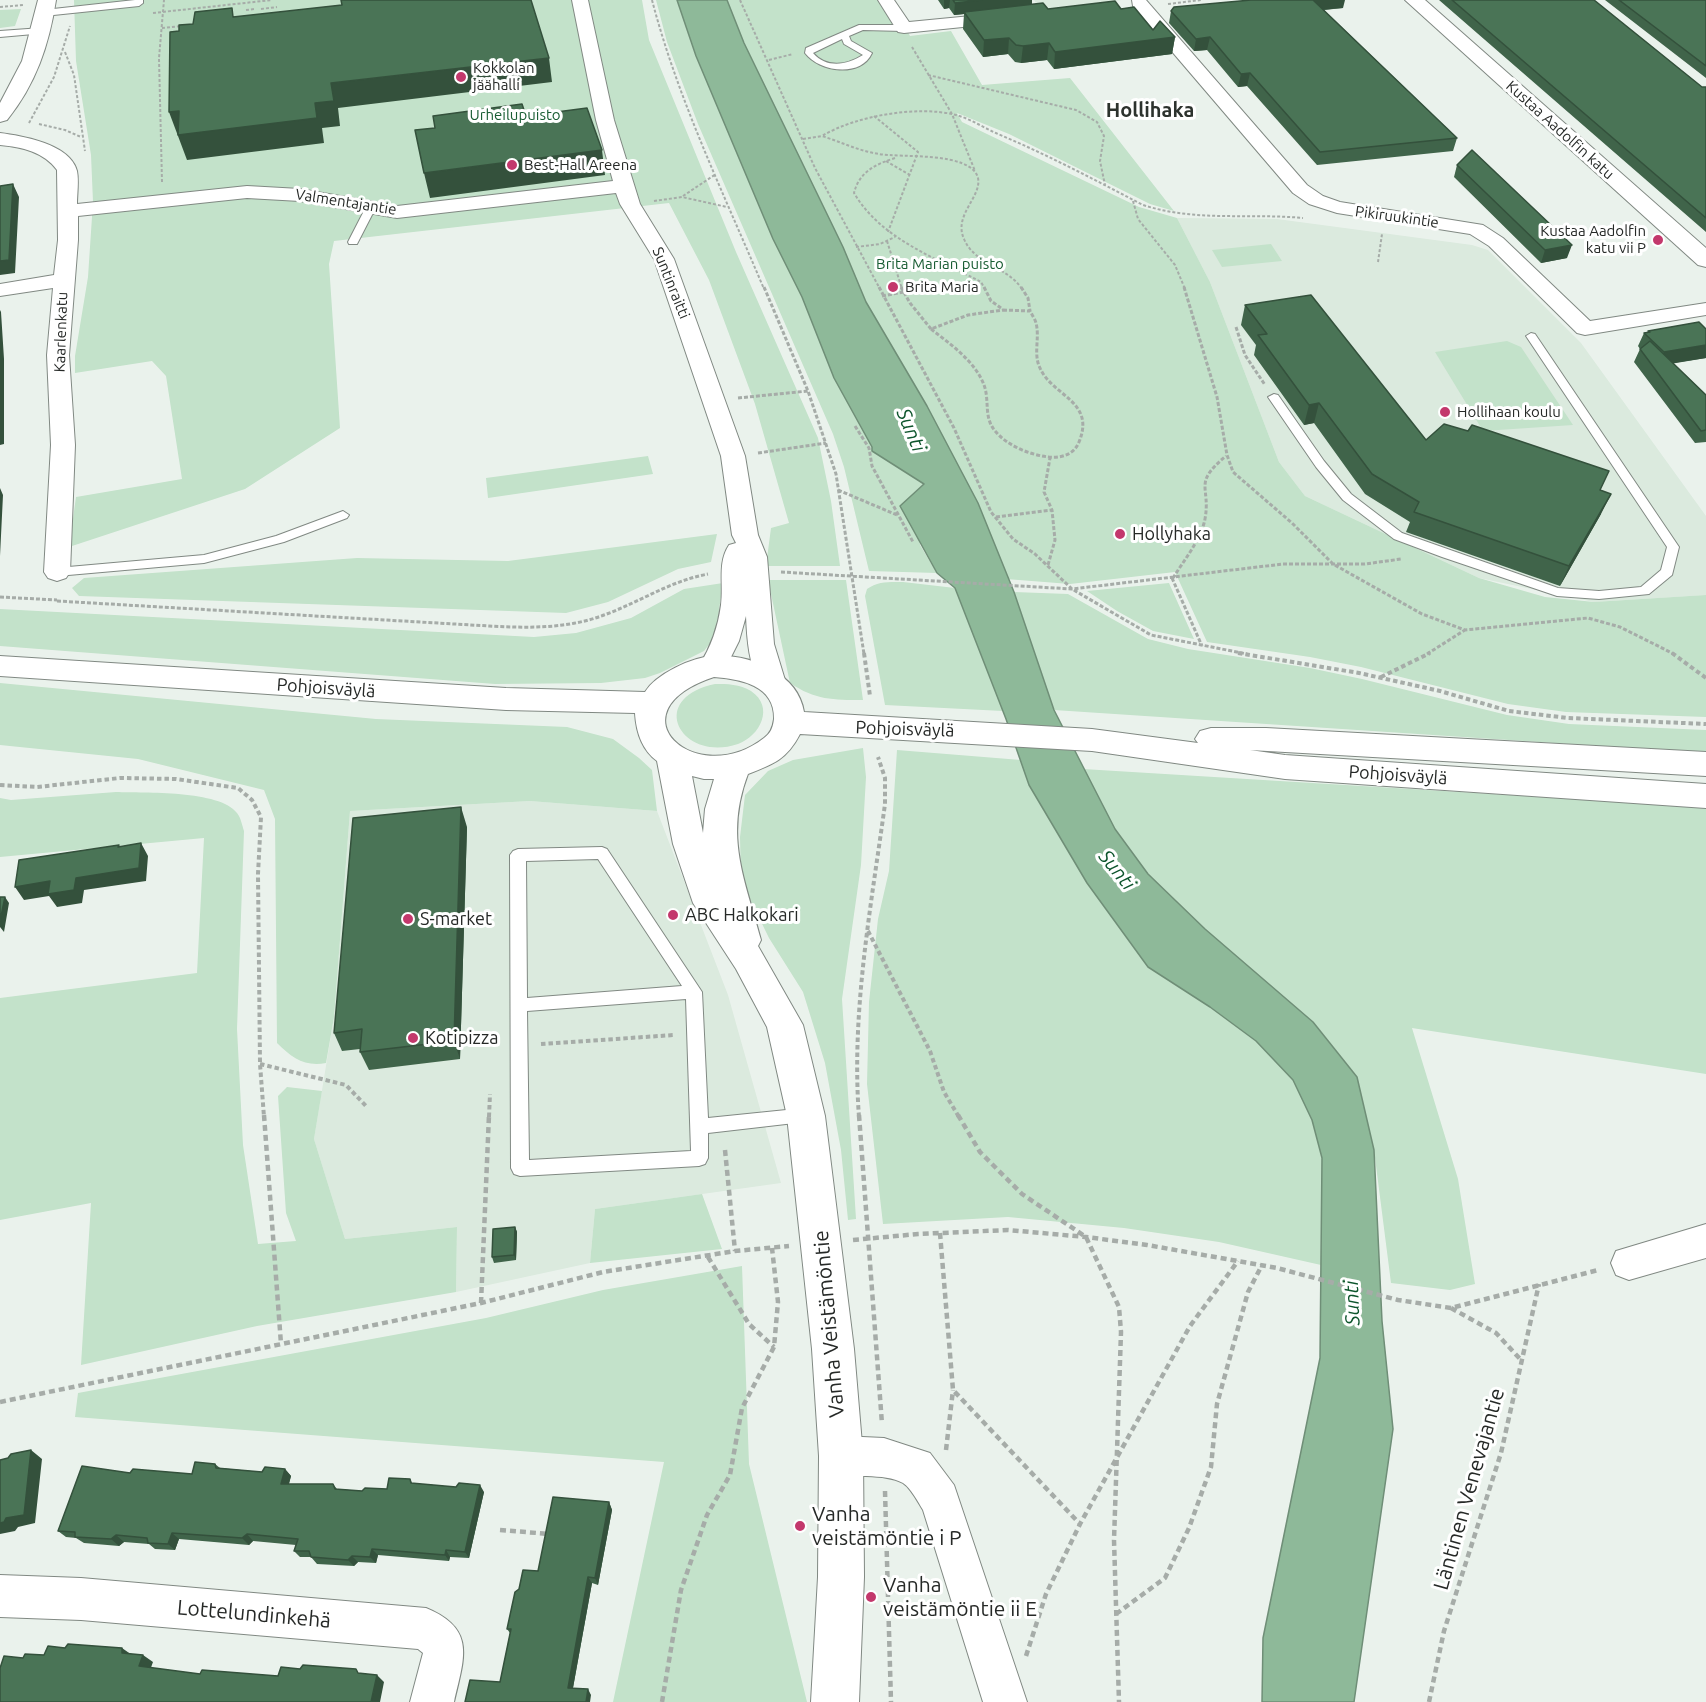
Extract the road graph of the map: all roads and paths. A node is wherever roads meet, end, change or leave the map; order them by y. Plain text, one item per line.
1 (139, 0) edge
2 (164, 0) edge
3 (272, 0) edge
4 (580, 0) edge
5 (652, 0) edge
6 (740, 0) edge
7 (886, 0) edge
8 (1201, 0) edge
9 (1414, 0) edge
10 (1137, 3) edge
11 (84, 4) edge
12 (278, 7) dead end
13 (255, 9) dead end
14 (261, 9) dead end
15 (246, 10) dead end
16 (163, 12) junction
17 (45, 15) edge
18 (1019, 16) edge
19 (192, 24) edge
20 (162, 28) junction
21 (904, 28) junction
22 (0, 34) edge
23 (845, 35) junction
24 (809, 50) junction
25 (768, 60) junction
26 (928, 75) junction
27 (952, 114) junction
28 (0, 116) edge
29 (874, 116) junction
30 (822, 136) junction
31 (0, 139) edge
32 (803, 139) junction
33 (900, 157) junction
34 (918, 157) junction
35 (885, 161) junction
36 (976, 173) junction
37 (716, 174) junction
38 (910, 175) junction
39 (624, 186) junction
40 (1105, 186) junction
41 (162, 192) dead end
42 (682, 196) dead end
43 (370, 209) junction
44 (69, 211) junction
45 (1306, 219) dead end
46 (1383, 229) dead end
47 (888, 232) junction
48 (896, 237) junction
49 (887, 241) junction
50 (353, 242) dead end
51 (856, 247) junction
52 (1706, 260) edge
53 (1378, 262) dead end
54 (63, 280) junction
55 (0, 290) edge
56 (904, 292) junction
57 (882, 296) junction
58 (1002, 309) junction
59 (1706, 309) edge
60 (1030, 311) junction
61 (1236, 327) dead end
62 (931, 329) junction
63 (1531, 336) dead end
64 (808, 391) junction
65 (1274, 397) joint
66 (713, 400) junction
67 (855, 426) dead end
68 (826, 443) junction
69 (1227, 455) dead end
70 (733, 456) junction
71 (1050, 458) junction
72 (838, 490) junction
73 (1052, 510) junction
74 (343, 515) dead end
75 (898, 515) junction
76 (995, 518) junction
77 (913, 542) dead end
78 (1446, 554) junction
79 (1048, 565) junction
80 (57, 572) junction
81 (745, 572) junction
82 (854, 574) junction
83 (1172, 578) junction
84 (929, 579) joint
85 (1024, 585) joint
86 (1072, 589) junction
87 (0, 597) edge
88 (57, 601) junction
89 (1465, 630) dead end
90 (1202, 647) junction
91 (0, 666) edge
92 (713, 666) junction
93 (1380, 678) junction
94 (771, 680) junction
95 (870, 696) dead end
96 (652, 703) junction
97 (790, 722) junction
98 (1706, 724) edge
99 (1092, 740) junction
100 (672, 757) junction
101 (878, 757) dead end
102 (1706, 764) edge
103 (735, 766) junction
104 (0, 785) edge
105 (1706, 796) edge
106 (868, 931) junction
107 (748, 959) junction
108 (694, 992) junction
109 (519, 1005) junction
110 (696, 1034) junction
111 (519, 1046) junction
112 (260, 1064) junction
113 (490, 1094) dead end
114 (366, 1106) dead end
115 (806, 1116) junction
116 (700, 1126) junction
117 (723, 1126) junction
118 (940, 1233) junction
119 (1086, 1237) junction
120 (867, 1239) junction
121 (854, 1240) dead end
122 (1706, 1241) edge
123 (787, 1246) dead end
124 (772, 1248) junction
125 (735, 1251) junction
126 (708, 1257) junction
127 (1238, 1261) junction
128 (1629, 1263) joint
129 (1262, 1265) junction
130 (1539, 1284) junction
131 (481, 1303) junction
132 (1451, 1308) junction
133 (281, 1344) junction
134 (774, 1347) junction
135 (1521, 1360) junction
136 (953, 1390) junction
137 (0, 1402) edge
138 (841, 1456) junction
139 (884, 1458) junction
140 (1116, 1461) junction
141 (940, 1499) junction
142 (1080, 1524) junction
143 (500, 1530) dead end
144 (550, 1534) edge
145 (0, 1596) edge
146 (1116, 1614) junction
147 (1025, 1659) dead end
148 (432, 1702) edge
149 (662, 1702) edge
150 (835, 1702) edge
151 (891, 1702) edge
152 (1005, 1702) edge
153 (1119, 1702) edge
154 (1429, 1702) edge

1 - 11 lane
2 - 16 path
3 - 16 path
4 - 39 street, Suntinraitti
5 - 37 path
6 - 25 path
7 - 21 street
8 - 10 path
9 - 52 main road, Kustaa Aadolfin katu
10 - 59 street, Pikiruukintie
11 - 17 lane
12 - 14 path
13 - 15 path
16 - 20 path
17 - 22 lane
17 - 28 main road
18 - 21 street
19 - 20 path
20 - 41 path
21 - 23 lane
21 - 26 path
23 - 24 lane
23 - 24 lane
24 - 25 path
25 - 32 path
26 - 27 path
26 - 40 path
27 - 29 path
27 - 36 path
27 - 40 path
29 - 30 path
29 - 34 path
30 - 32 path
30 - 33 path
31 - 44 street, Kaarlenkatu
32 - 51 path
33 - 34 path
33 - 35 path
34 - 36 path
34 - 38 path
35 - 38 path
35 - 47 path
36 - 60 path
37 - 42 path
37 - 64 path
38 - 47 path
39 - 43 street, Valmentajantie
39 - 66 street, Suntinraitti
40 - 45 path
43 - 44 street, Valmentajantie
43 - 50 lane
44 - 54 street, Kaarlenkatu
46 - 53 path
47 - 48 path
48 - 49 path
48 - 58 path
49 - 51 path
49 - 56 path
51 - 57 path
54 - 55 street
54 - 80 street, Kaarlenkatu
56 - 57 path
56 - 62 path
57 - 76 path
58 - 60 path
58 - 62 path
60 - 71 path
61 - 65 path
62 - 71 path
63 - 78 lane
64 - 66 path
64 - 68 path
65 - 78 lane
66 - 70 street, Suntinraitti
67 - 75 path
68 - 70 path
68 - 72 path
69 - 83 path
70 - 81 street, Suntinraitti
71 - 73 path
72 - 75 path
72 - 82 path
73 - 76 path
73 - 79 path
74 - 80 lane
75 - 77 path
76 - 79 path
78 - 83 path
79 - 86 path
80 - 88 path
81 - 82 path
81 - 88 path
81 - 92 street, Suntinraitti
81 - 94 street, Suntinraitti
82 - 84 path
82 - 95 path
83 - 86 path
83 - 90 path
84 - 85 path
85 - 86 path
86 - 90 path
87 - 88 path
89 - 93 path
90 - 93 path
91 - 96 main road, Pohjoisväylä
92 - 94 main road
92 - 96 main road
93 - 98 path
94 - 97 main road
96 - 100 main road
97 - 99 main road, Pohjoisväylä
97 - 103 main road
99 - 102 main road, Pohjoisväylä
99 - 105 main road, Pohjoisväylä
100 - 103 main road
100 - 107 main road, Vanha Veistämöntie
101 - 106 path
103 - 107 main road, Vanha Veistämöntie
104 - 112 path
106 - 119 path
106 - 120 path
107 - 115 main road, Vanha Veistämöntie
108 - 109 lane
108 - 109 lane
108 - 110 lane
109 - 111 lane
110 - 111 path
110 - 116 lane
111 - 116 lane
112 - 114 path
112 - 133 path
113 - 131 path
115 - 117 lane
115 - 138 main road, Vanha Veistämöntie
116 - 117 lane
117 - 125 path
118 - 119 path
118 - 120 path
118 - 136 path
119 - 127 path
119 - 140 path
120 - 121 path
120 - 139 path
122 - 128 street
123 - 124 path
124 - 125 path
124 - 134 path
125 - 126 path
126 - 131 path
126 - 134 path
127 - 129 path
127 - 140 path
128 - 130 path
129 - 132 path
129 - 146 path
130 - 132 path
130 - 135 path, Läntinen Venevajantie
131 - 133 path
132 - 135 path
133 - 137 path
134 - 149 path
135 - 154 path, Läntinen Venevajantie
136 - 141 path
136 - 142 path
138 - 139 street
138 - 150 main road, Vanha Veistämöntie
139 - 141 street
139 - 151 path
140 - 142 path
140 - 146 path
141 - 152 street
142 - 147 path
143 - 144 path
145 - 148 street, Lottelundinkehä
146 - 153 path

